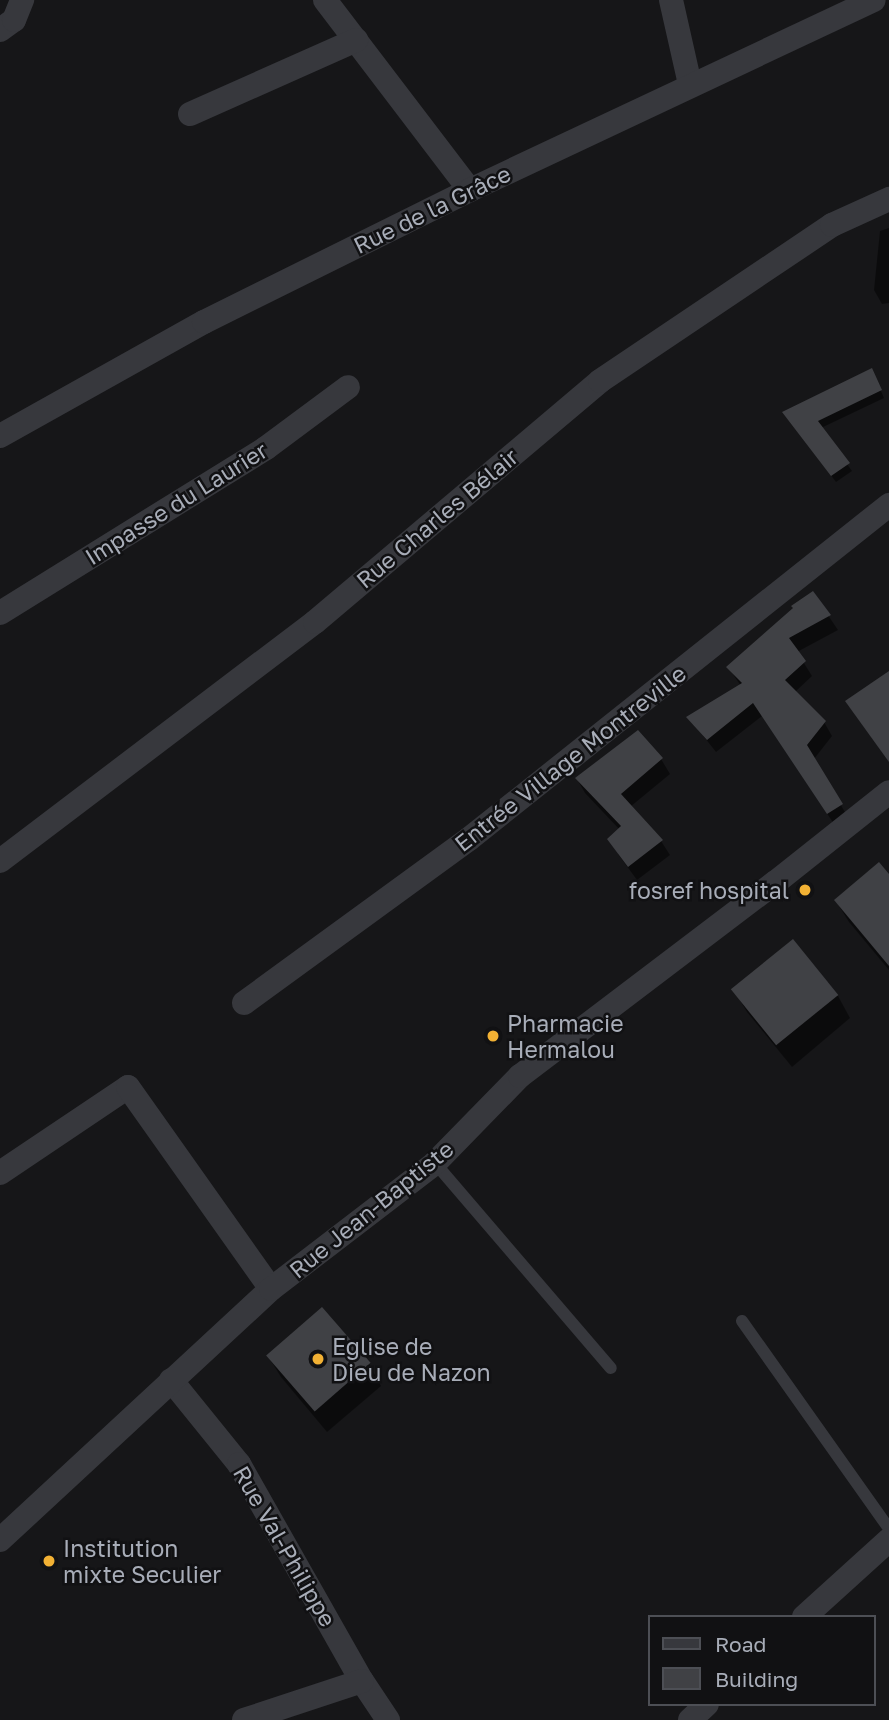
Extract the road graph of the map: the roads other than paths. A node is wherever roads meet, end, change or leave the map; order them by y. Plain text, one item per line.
1 (22, 0) edge
2 (325, 0) edge
3 (671, 0) edge
4 (874, 0) edge
5 (0, 30) edge
6 (356, 40) junction
7 (690, 84) junction
8 (190, 114) dead end
9 (470, 190) junction
10 (889, 198) edge
11 (348, 387) dead end
12 (0, 436) edge
13 (889, 505) edge
14 (0, 613) edge
15 (889, 792) edge
16 (0, 861) edge
17 (244, 1003) dead end
18 (435, 1163) junction
19 (0, 1172) edge
20 (271, 1289) junction
21 (741, 1321) dead end
22 (611, 1368) dead end
23 (171, 1380) junction
24 (889, 1529) edge
25 (0, 1540) edge
26 (889, 1540) edge
27 (806, 1615) edge
28 (362, 1681) junction
29 (705, 1706) edge
30 (244, 1720) edge
31 (388, 1720) edge
32 (690, 1720) edge

1 - 5 street
2 - 6 street
3 - 7 street
4 - 7 street, Rue de la Grâce
6 - 8 street
6 - 9 street
7 - 9 street, Rue de la Grâce
9 - 12 street, Rue de la Grâce
10 - 16 street, Rue Charles Bélair
11 - 14 street, Impasse du Laurier
13 - 17 street, Entrée Village Montreville
15 - 18 street, Rue Jean-Baptiste
18 - 20 street, Rue Jean-Baptiste
18 - 22 lane
19 - 20 street
20 - 23 street, Rue Jean-Baptiste
21 - 24 lane
23 - 25 street, Rue Jean-Baptiste
23 - 28 street, Rue Val-Philippe
26 - 27 street
28 - 30 street
28 - 31 street, Rue Val-Philippe
29 - 32 street

